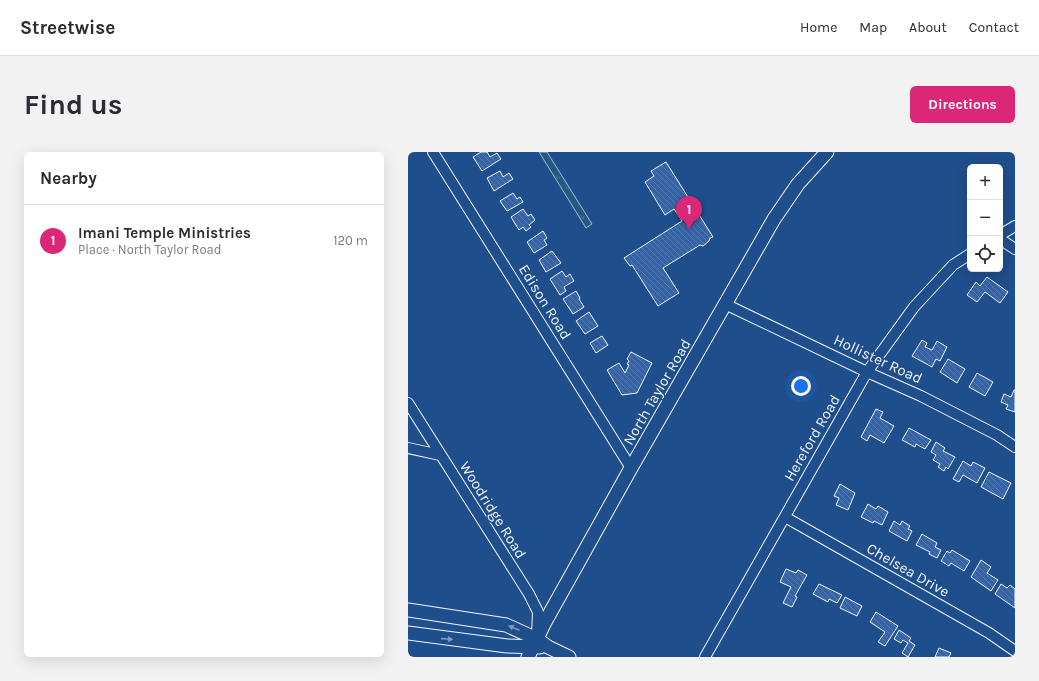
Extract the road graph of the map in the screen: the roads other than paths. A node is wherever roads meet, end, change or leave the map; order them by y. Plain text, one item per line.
1 (433, 152) edge
2 (826, 152) edge
3 (1015, 226) edge
4 (1003, 233) edge
5 (1003, 241) edge
6 (1015, 249) edge
7 (967, 256) edge
8 (725, 304) junction
9 (868, 372) junction
10 (408, 403) edge
11 (1015, 447) edge
12 (408, 448) edge
13 (440, 455) junction
14 (631, 468) junction
15 (785, 517) junction
16 (408, 610) edge
17 (408, 633) edge
18 (536, 647) edge
19 (1015, 651) edge
20 (569, 657) edge
21 (706, 657) edge

1 - 14 street, Edison Road
2 - 8 street, North Taylor Road
3 - 4 street
5 - 6 street
7 - 9 street, Hereford Road
8 - 9 street, Hollister Road
8 - 14 street, North Taylor Road
9 - 11 street, Hollister Road
9 - 15 street, Hereford Road
10 - 13 street, Woodridge Road
12 - 13 street
13 - 18 street, Woodridge Road
14 - 18 street, North Taylor Road
15 - 19 street, Chelsea Drive
15 - 21 street, Hereford Road
18 -> 16 street
17 -> 18 street
18 - 20 street

